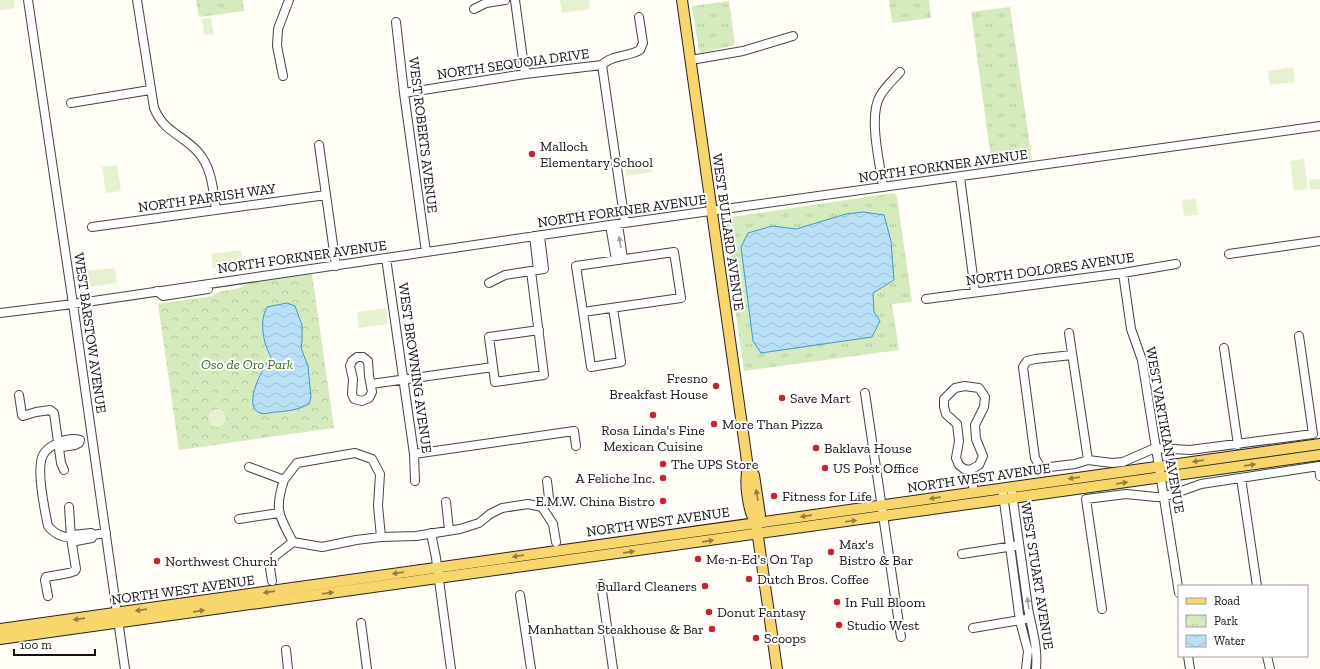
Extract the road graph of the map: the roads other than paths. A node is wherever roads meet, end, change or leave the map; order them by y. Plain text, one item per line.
1 (28, 0) edge
2 (137, 0) edge
3 (289, 0) edge
4 (505, 0) edge
5 (515, 0) edge
6 (682, 0) edge
7 (474, 9) dead end
8 (639, 17) dead end
9 (396, 22) dead end
10 (793, 36) dead end
11 (691, 60) junction
12 (602, 65) junction
13 (900, 72) dead end
14 (525, 74) junction
15 (283, 76) dead end
16 (150, 90) junction
17 (404, 93) junction
18 (71, 103) dead end
19 (1320, 126) edge
20 (319, 145) dead end
21 (960, 177) junction
22 (883, 187) junction
23 (326, 195) junction
24 (216, 210) junction
25 (712, 211) junction
26 (618, 224) junction
27 (92, 227) dead end
28 (537, 236) junction
29 (1320, 241) edge
30 (426, 252) junction
31 (1229, 254) dead end
32 (386, 258) junction
33 (619, 260) junction
34 (1176, 264) dead end
35 (336, 266) junction
36 (538, 270) junction
37 (1122, 273) junction
38 (489, 283) dead end
39 (975, 292) junction
40 (926, 299) dead end
41 (73, 304) junction
42 (613, 308) junction
43 (583, 312) junction
44 (0, 313) edge
45 (538, 330) junction
46 (1069, 333) dead end
47 (1300, 336) dead end
48 (1224, 348) dead end
49 (1072, 355) junction
50 (493, 367) junction
51 (404, 379) junction
52 (371, 384) junction
53 (865, 393) dead end
54 (19, 395) dead end
55 (92, 439) junction
56 (58, 444) junction
57 (1320, 444) edge
58 (1238, 445) junction
59 (576, 446) dead end
60 (1155, 448) junction
61 (414, 454) junction
62 (1320, 455) edge
63 (1088, 460) junction
64 (1159, 467) junction
65 (249, 468) dead end
66 (64, 470) dead end
67 (970, 470) junction
68 (1320, 476) edge
69 (1162, 477) junction
70 (1241, 478) junction
71 (284, 480) junction
72 (547, 481) dead end
73 (415, 482) dead end
74 (974, 492) junction
75 (1007, 493) junction
76 (1164, 496) junction
77 (446, 502) dead end
78 (881, 506) junction
79 (69, 507) dead end
80 (542, 507) junction
81 (279, 513) junction
82 (882, 516) junction
83 (239, 519) dead end
84 (756, 523) junction
85 (449, 530) junction
86 (106, 533) junction
87 (430, 533) junction
88 (757, 534) junction
89 (381, 537) junction
90 (71, 538) junction
91 (293, 542) junction
92 (556, 542) dead end
93 (616, 542) junction
94 (1019, 545) junction
95 (1010, 547) junction
96 (962, 554) dead end
97 (522, 567) junction
98 (437, 568) junction
99 (438, 578) junction
100 (272, 581) dead end
101 (601, 584) dead end
102 (1257, 585) edge
103 (1178, 587) edge
104 (520, 595) dead end
105 (48, 596) dead end
106 (1102, 609) dead end
107 (118, 618) junction
108 (1030, 618) junction
109 (1020, 621) junction
110 (360, 623) dead end
111 (973, 628) dead end
112 (0, 629) edge
113 (901, 637) dead end
114 (0, 639) edge
115 (286, 650) dead end
116 (1188, 657) edge
117 (1267, 657) edge
118 (125, 669) edge
119 (288, 669) edge
120 (367, 669) edge
121 (451, 669) edge
122 (531, 669) edge
123 (613, 669) edge
124 (777, 669) edge
125 (1026, 669) edge
126 (1036, 669) edge
127 (1190, 669) edge
128 (1270, 669) edge

1 - 41 street, WEST BARSTOW AVENUE
2 - 16 street
3 - 15 street
4 - 7 street
5 - 14 street
6 - 11 main road, WEST BULLARD AVENUE
8 - 12 street, NORTH SEQUOIA DRIVE
9 - 17 street, WEST ROBERTS AVENUE
10 - 11 street
11 - 25 main road, WEST BULLARD AVENUE
12 - 14 street, NORTH SEQUOIA DRIVE
12 - 26 street
13 - 22 street
14 - 17 street, NORTH SEQUOIA DRIVE
16 - 18 street
16 - 24 street
17 - 30 street, WEST ROBERTS AVENUE
19 - 21 street, NORTH FORKNER AVENUE
20 - 23 street
21 - 22 street, NORTH FORKNER AVENUE
21 - 39 street
22 - 25 street, NORTH FORKNER AVENUE
23 - 24 street, NORTH PARRISH WAY
23 - 35 street
24 - 27 street, NORTH PARRISH WAY
25 - 26 street, NORTH FORKNER AVENUE
25 - 84 main road, WEST BULLARD AVENUE
26 - 28 street, NORTH FORKNER AVENUE
26 - 33 street
28 - 30 street, NORTH FORKNER AVENUE
28 - 36 street
29 - 31 street
30 - 32 street, NORTH FORKNER AVENUE
32 - 35 street, NORTH FORKNER AVENUE
32 - 51 street, WEST BROWNING AVENUE
33 - 42 street
33 - 43 street
34 - 37 street, NORTH DOLORES AVENUE
35 - 41 street, NORTH FORKNER AVENUE
36 - 38 street
36 - 45 street
37 - 39 street, NORTH DOLORES AVENUE
37 - 60 street, WEST VARTIKIAN AVENUE
39 - 40 street, NORTH DOLORES AVENUE
41 - 44 street, NORTH FORKNER AVENUE
41 - 55 street, WEST BARSTOW AVENUE
42 - 43 street
42 - 43 street
45 - 50 street
45 - 50 street
46 - 49 street
47 - 58 street, NORTH WEST AVENUE
48 - 58 street
49 - 63 street
49 - 63 street, NORTH WEST AVENUE
50 - 51 street
51 - 52 street
51 - 61 street, WEST BROWNING AVENUE
52 - 52 street
53 - 78 street
54 - 56 street
55 - 56 street
55 - 86 street, WEST BARSTOW AVENUE
56 - 66 street
56 - 90 street
57 -> 64 main road, NORTH WEST AVENUE
58 - 60 street, NORTH WEST AVENUE
59 - 61 street
60 - 63 street, NORTH WEST AVENUE
60 - 64 street, WEST VARTIKIAN AVENUE
61 - 73 street, WEST BROWNING AVENUE
69 -> 62 main road, NORTH WEST AVENUE
64 - 69 street, WEST VARTIKIAN AVENUE
64 -> 75 main road, NORTH WEST AVENUE
65 - 71 street
67 - 67 street
67 - 74 street
68 - 70 street
75 -> 69 main road, NORTH WEST AVENUE
69 - 76 street, WEST VARTIKIAN AVENUE
70 - 76 street
70 - 102 street
71 - 81 street
71 - 89 street
72 - 80 street
74 - 75 main road, NORTH WEST AVENUE
74 -> 78 main road, NORTH WEST AVENUE
75 - 82 main road, NORTH WEST AVENUE
75 - 94 street, WEST STUART AVENUE
75 - 95 street, WEST STUART AVENUE
76 - 103 street, WEST VARTIKIAN AVENUE
76 - 106 street
77 - 85 street
78 - 82 street
78 -> 84 main road, NORTH WEST AVENUE
79 - 90 street
80 - 85 street
80 - 92 street
81 - 83 street
81 - 91 street
88 -> 82 main road, NORTH WEST AVENUE
82 - 113 street
84 - 88 main road, WEST BULLARD AVENUE
84 - 93 main road, NORTH WEST AVENUE
85 - 87 street
86 - 90 street
86 - 107 street, WEST BARSTOW AVENUE
87 - 89 street
87 - 98 street
97 -> 88 main road, NORTH WEST AVENUE
88 - 124 main road, WEST BULLARD AVENUE
89 - 91 street
90 - 105 street
91 - 100 street
93 - 97 main road
93 -> 98 main road, NORTH WEST AVENUE
94 - 95 street
108 -> 94 street, WEST STUART AVENUE
95 - 96 street
95 - 109 street, WEST STUART AVENUE
97 - 99 main road, NORTH WEST AVENUE
98 - 99 street
98 -> 107 main road, NORTH WEST AVENUE
107 -> 99 main road, NORTH WEST AVENUE
99 - 121 street
101 - 123 street
104 - 122 street
107 -> 112 main road, NORTH WEST AVENUE
107 - 114 main road, NORTH WEST AVENUE
107 - 118 street, WEST BARSTOW AVENUE
108 - 109 street
108 - 126 street, WEST STUART AVENUE
109 - 111 street
109 - 125 street, WEST STUART AVENUE
110 - 120 street
115 - 119 street
116 - 127 street
117 - 128 street

